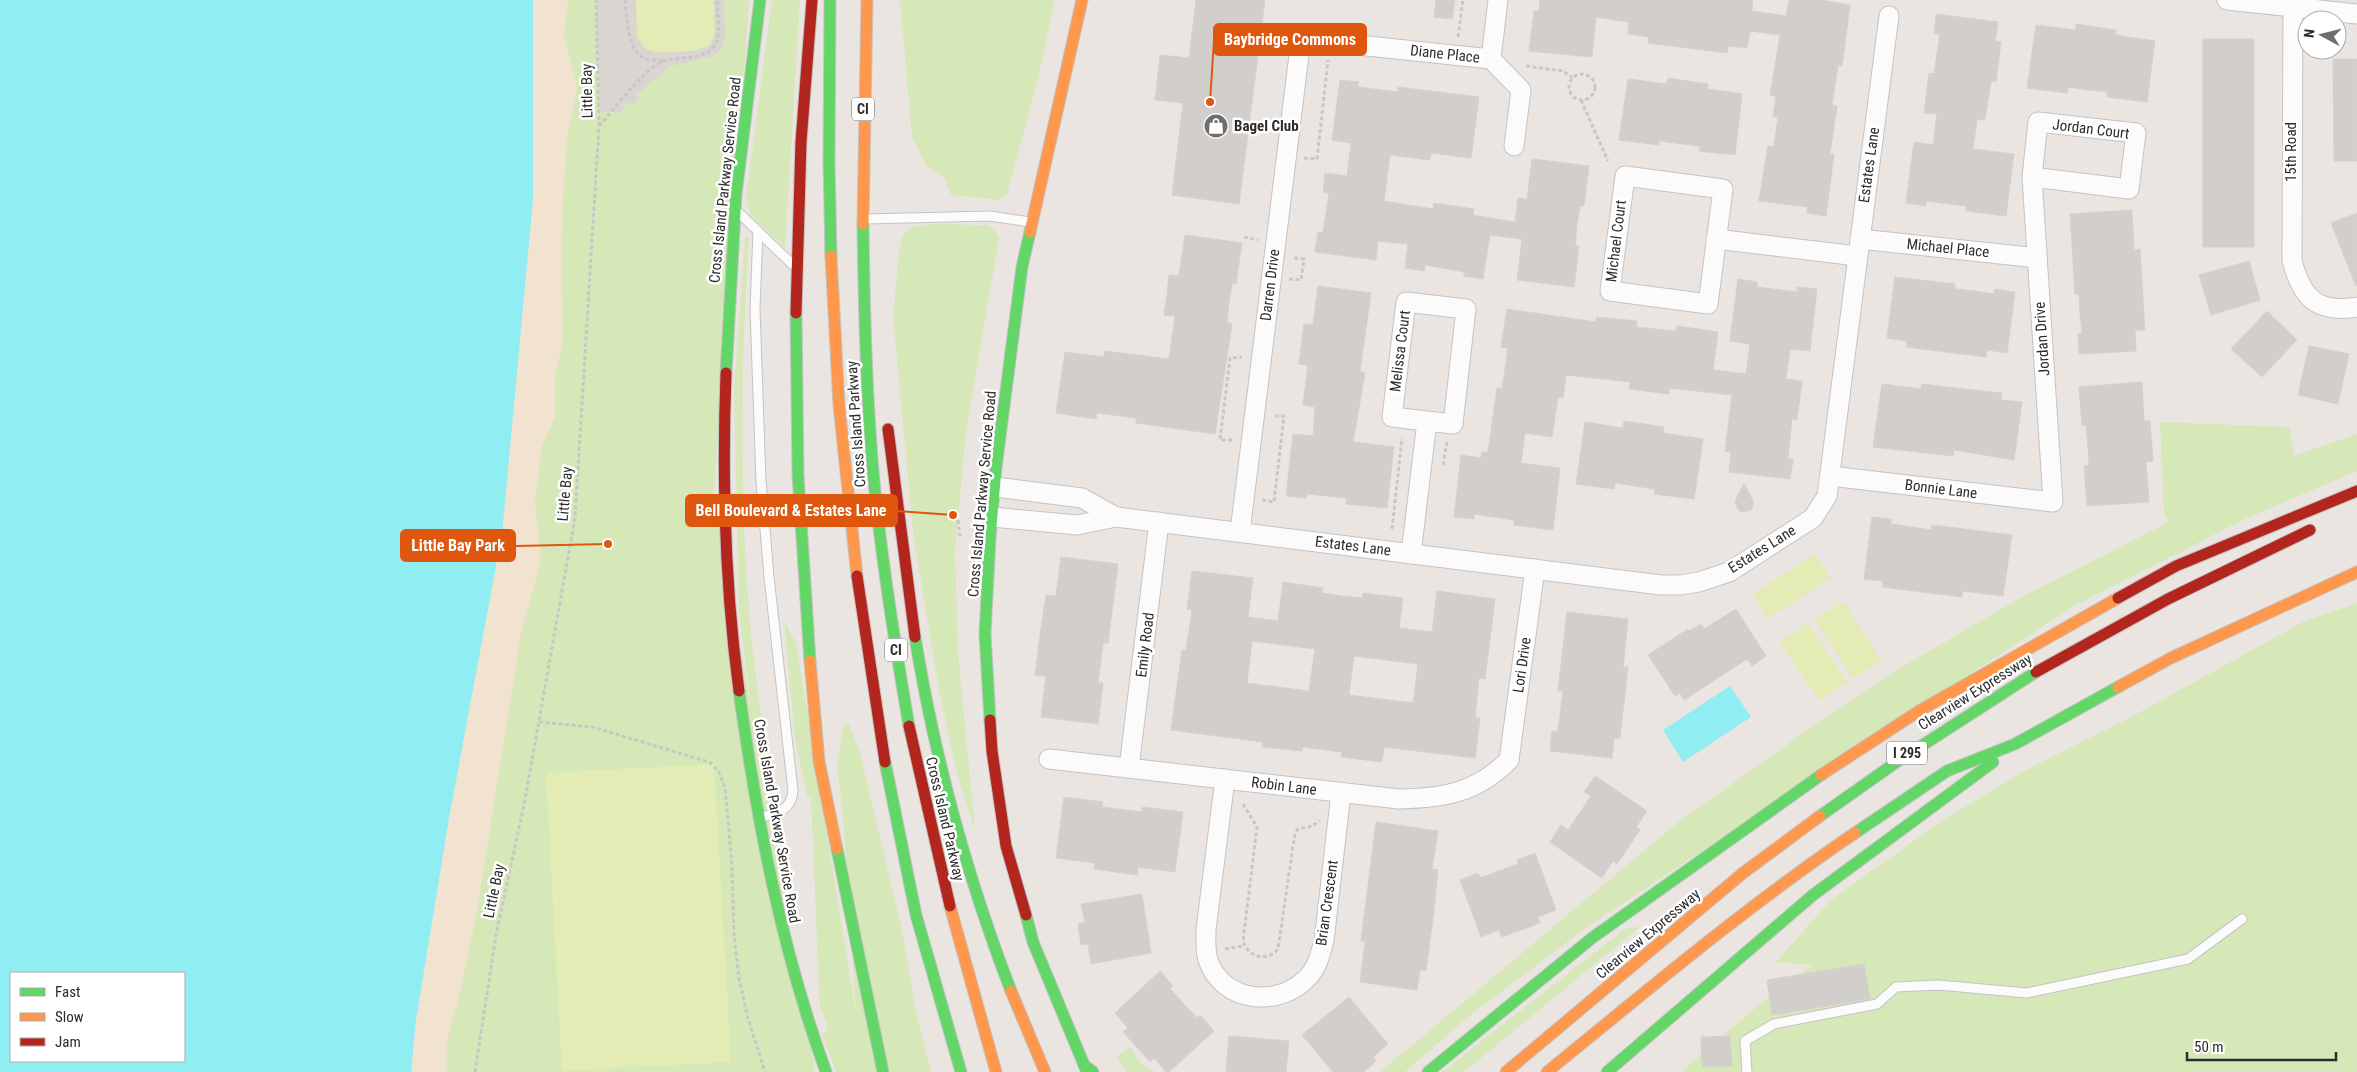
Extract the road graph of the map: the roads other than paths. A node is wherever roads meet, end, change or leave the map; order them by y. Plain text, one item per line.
1 (760, 0) edge
2 (812, 0) edge
3 (830, 0) edge
4 (867, 0) edge
5 (1082, 0) edge
6 (1498, 0) edge
7 (2227, 0) edge
8 (2292, 4) edge
9 (2357, 14) edge
10 (1889, 16) dead end
11 (1300, 39) joint
12 (1491, 60) junction
13 (1514, 146) dead end
14 (2032, 177) junction
15 (735, 209) junction
16 (863, 219) junction
17 (1033, 223) junction
18 (758, 232) junction
19 (1716, 239) junction
20 (1858, 247) junction
21 (2037, 258) junction
22 (798, 270) junction
23 (2357, 307) edge
24 (877, 336) dead end
25 (886, 413) dead end
26 (1427, 421) junction
27 (1830, 476) junction
28 (995, 488) junction
29 (2357, 491) edge
30 (2053, 502) joint
31 (992, 517) junction
32 (1116, 517) junction
33 (1159, 522) junction
34 (2322, 524) dead end
35 (1240, 532) junction
36 (1411, 554) junction
37 (1535, 569) junction
38 (2357, 572) edge
39 (2015, 744) junction
40 (1049, 758) dead end
41 (1509, 760) joint
42 (1129, 768) junction
43 (1225, 779) junction
44 (1341, 793) junction
45 (758, 817) junction
46 (912, 897) junction
47 (2242, 919) dead end
48 (940, 1043) dead end
49 (1088, 1070) edge
50 (826, 1072) edge
51 (882, 1072) edge
52 (961, 1072) edge
53 (996, 1072) edge
54 (1045, 1072) edge
55 (1428, 1072) edge
56 (1506, 1072) edge
57 (1547, 1072) edge
58 (1607, 1072) edge
59 (1747, 1072) edge

1 - 15 main road, Cross Island Parkway Service Road
2 - 22 main road
3 - 46 main road, Cross Island Parkway / CI
4 - 16 main road, Cross Island Parkway / CI
5 - 17 main road, Cross Island Parkway Service Road
6 - 12 street
7 - 8 street
8 - 9 street
8 - 23 street, 15th Road
10 - 20 street, Estates Lane
11 - 12 street, Diane Place
11 - 35 street, Darren Drive
12 - 13 street, Diane Place
14 - 14 street, Jordan Court
14 - 21 street, Jordan Drive
15 - 18 lane
15 - 45 main road, Cross Island Parkway Service Road
16 - 17 lane
16 - 24 main road
16 - 53 main road, Cross Island Parkway / CI
17 - 28 main road, Cross Island Parkway Service Road
18 - 22 lane
18 - 45 lane
19 - 19 street, Michael Court
19 - 20 street
20 - 21 street, Michael Place
20 - 27 street, Estates Lane
21 - 30 street, Jordan Drive
22 - 51 main road
25 - 54 main road
26 - 26 street, Melissa Court
26 - 36 street
27 - 30 street, Bonnie Lane
27 - 37 street, Estates Lane
28 - 31 main road, Cross Island Parkway Service Road
28 - 32 street, Estates Lane
29 - 55 main road
31 - 32 street, Estates Lane
31 - 49 main road, Cross Island Parkway Service Road
32 - 33 street, Estates Lane
33 - 35 street, Estates Lane
33 - 42 street, Emily Road
34 - 56 main road, Clearview Expressway / I 295
35 - 36 street, Estates Lane
36 - 37 street, Estates Lane
37 - 41 street, Lori Drive
38 - 39 main road, I 295
39 - 57 main road, I 295
39 - 58 main road
40 - 42 street, Robin Lane
41 - 44 street, Robin Lane
42 - 43 street, Robin Lane
43 - 44 street, Robin Lane
43 - 44 street, Brian Crescent
45 - 50 main road, Cross Island Parkway Service Road
46 - 48 main road
46 - 52 main road, Cross Island Parkway / CI
47 - 59 lane

